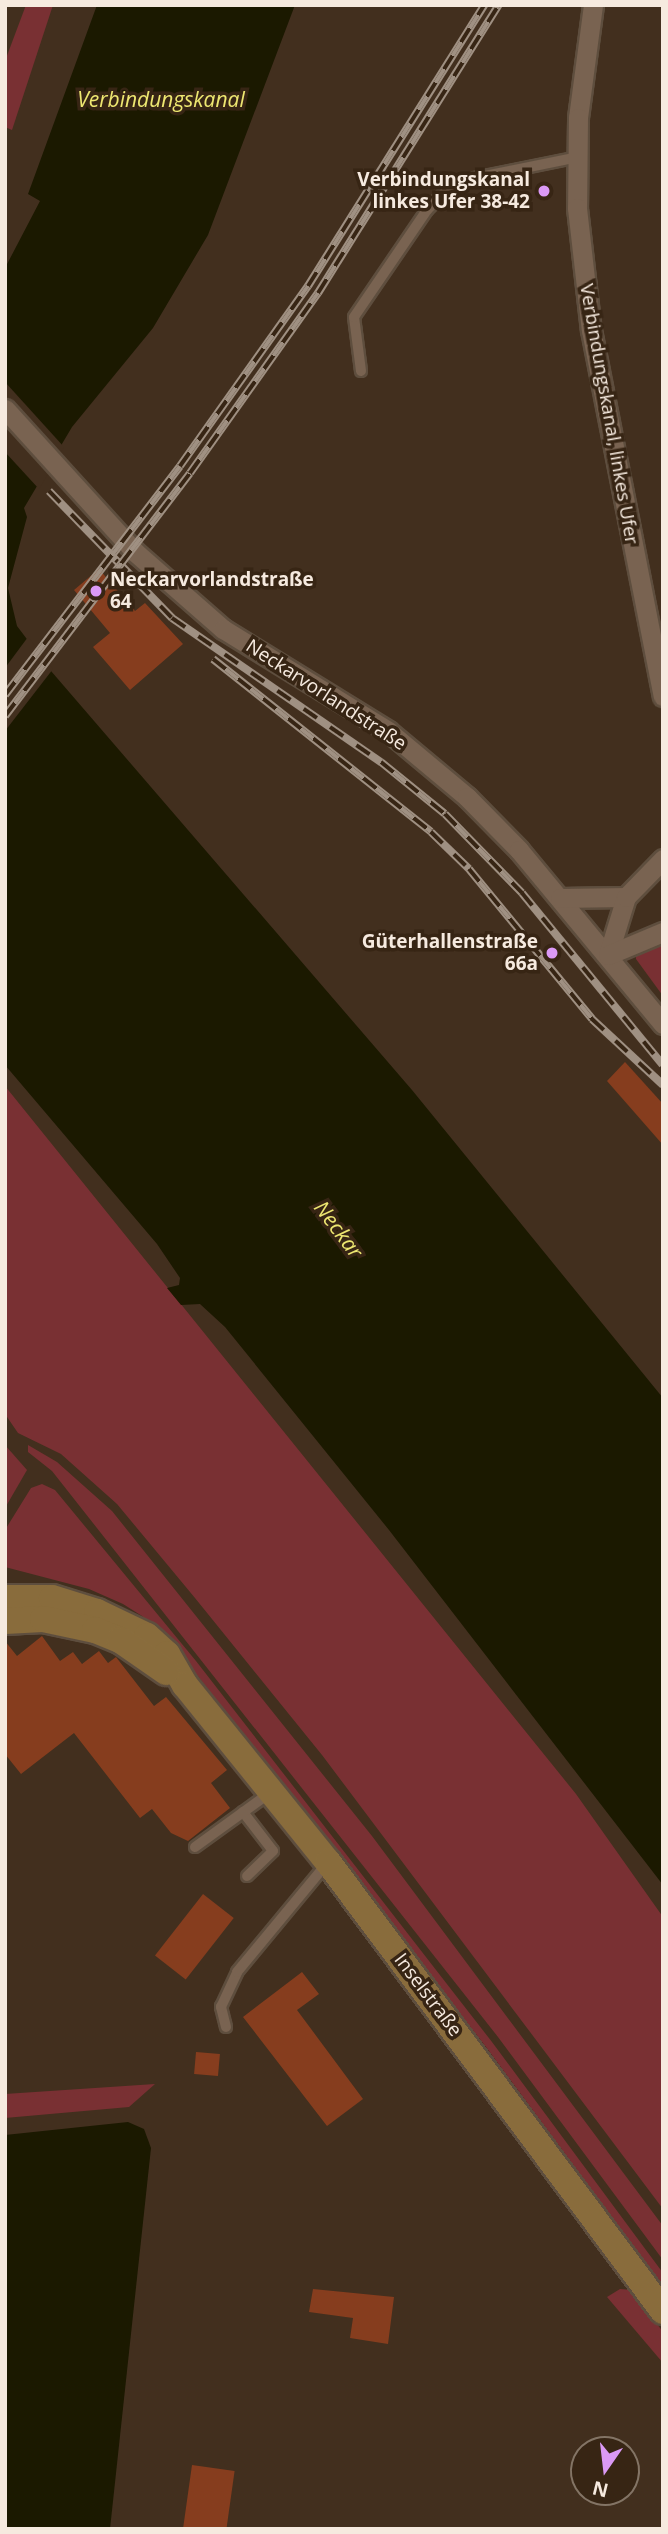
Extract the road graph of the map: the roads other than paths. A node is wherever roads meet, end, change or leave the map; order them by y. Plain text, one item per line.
1 (593, 5) edge
2 (578, 157) junction
3 (361, 371) dead end
4 (5, 409) edge
5 (663, 696) edge
6 (663, 859) edge
7 (626, 897) junction
8 (560, 898) junction
9 (663, 932) edge
10 (608, 955) junction
11 (663, 1024) edge
12 (5, 1578) edge
13 (5, 1598) edge
14 (52, 1598) junction
15 (5, 1620) edge
16 (185, 1685) junction
17 (272, 1791) junction
18 (243, 1812) junction
19 (195, 1847) dead end
20 (328, 1862) junction
21 (247, 1875) dead end
22 (226, 2027) dead end
23 (663, 2311) edge

1 - 2 street, Verbindungskanal, linkes Ufer
2 - 3 lane
2 - 5 street, Verbindungskanal, linkes Ufer
4 - 8 street, Neckarvorlandstraße
6 - 7 street
7 - 8 street
7 - 10 street
8 - 10 street, Neckarvorlandstraße
9 - 10 street
10 - 11 street, Neckarvorlandstraße
12 - 14 street
13 - 14 street, Inselstraße
14 - 16 street, Inselstraße
15 - 16 street, Inselstraße
16 - 17 street, Inselstraße
17 - 18 lane
17 - 20 street, Inselstraße
18 - 19 lane
18 - 21 lane
20 - 22 lane
20 - 23 street, Inselstraße

